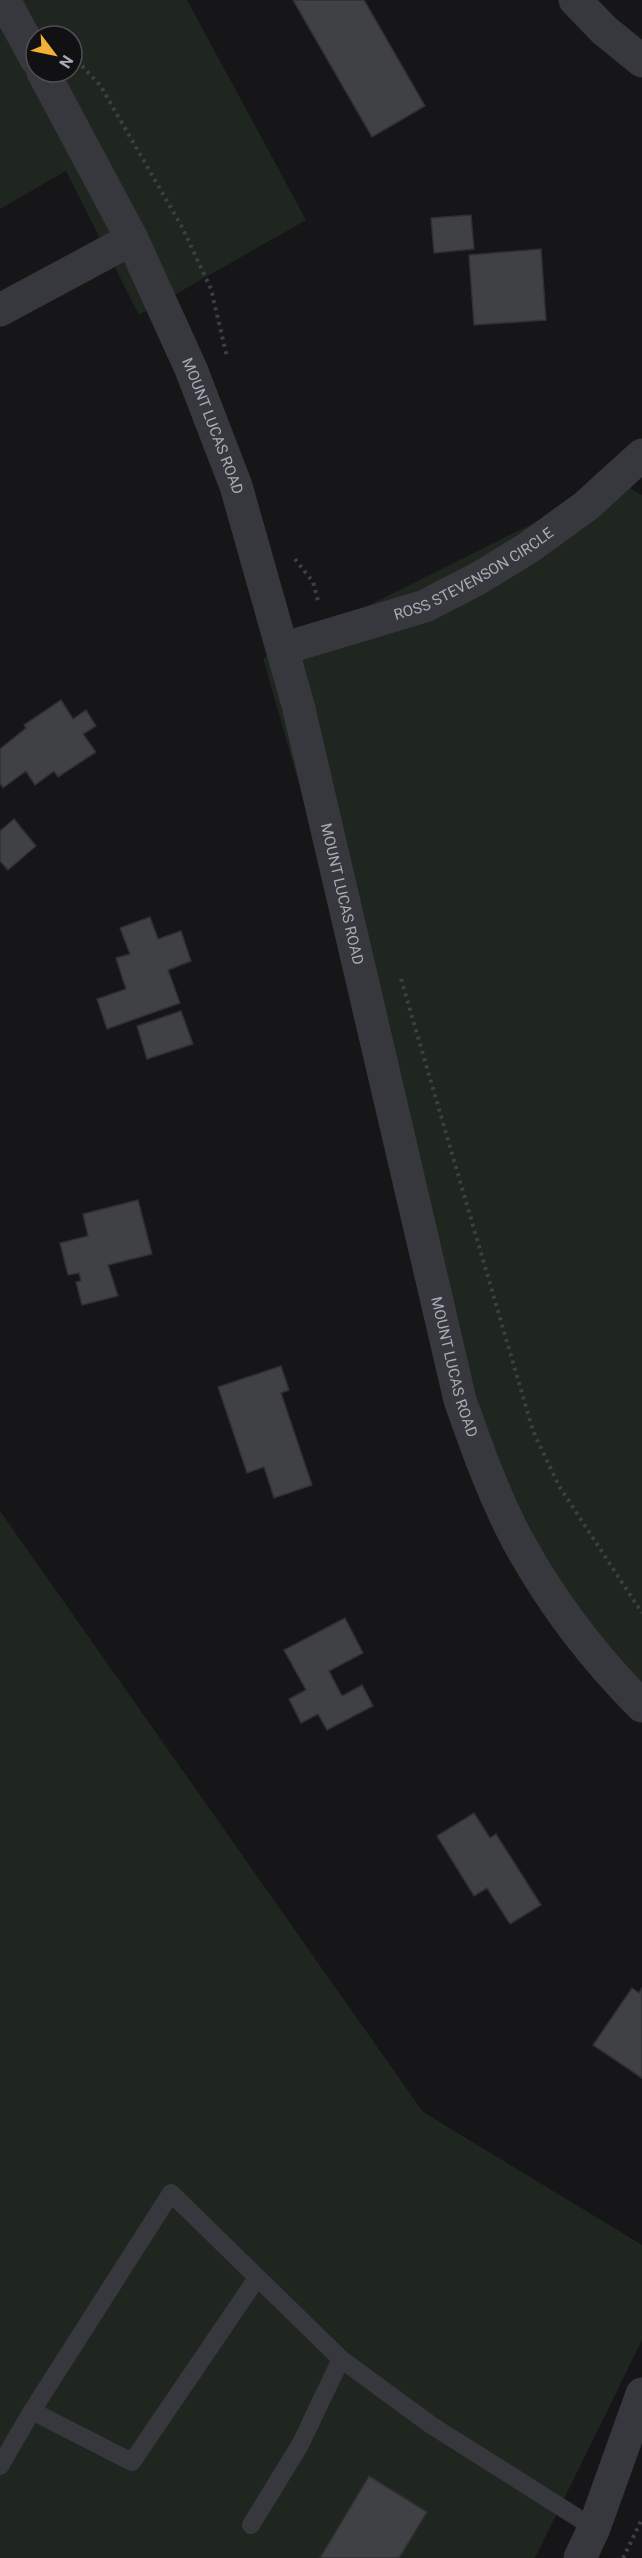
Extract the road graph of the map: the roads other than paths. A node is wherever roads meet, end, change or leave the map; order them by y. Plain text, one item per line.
1 (4, 0) edge
2 (575, 0) edge
3 (24, 36) edge
4 (642, 61) edge
5 (50, 84) edge
6 (132, 238) junction
7 (0, 310) edge
8 (642, 455) edge
9 (282, 650) junction
10 (642, 1706) edge
11 (257, 2278) junction
12 (341, 2359) junction
13 (642, 2394) edge
14 (32, 2411) junction
15 (0, 2466) edge
16 (251, 2525) dead end
17 (594, 2528) junction
18 (580, 2558) edge

1 - 3 street
2 - 4 street
5 - 6 street, MOUNT LUCAS ROAD
6 - 7 street
6 - 9 street, MOUNT LUCAS ROAD
8 - 9 street, ROSS STEVENSON CIRCLE
9 - 10 street, MOUNT LUCAS ROAD
11 - 12 lane
11 - 14 lane
11 - 14 lane
12 - 16 lane
12 - 17 lane
13 - 17 street
14 - 15 lane
17 - 18 street

